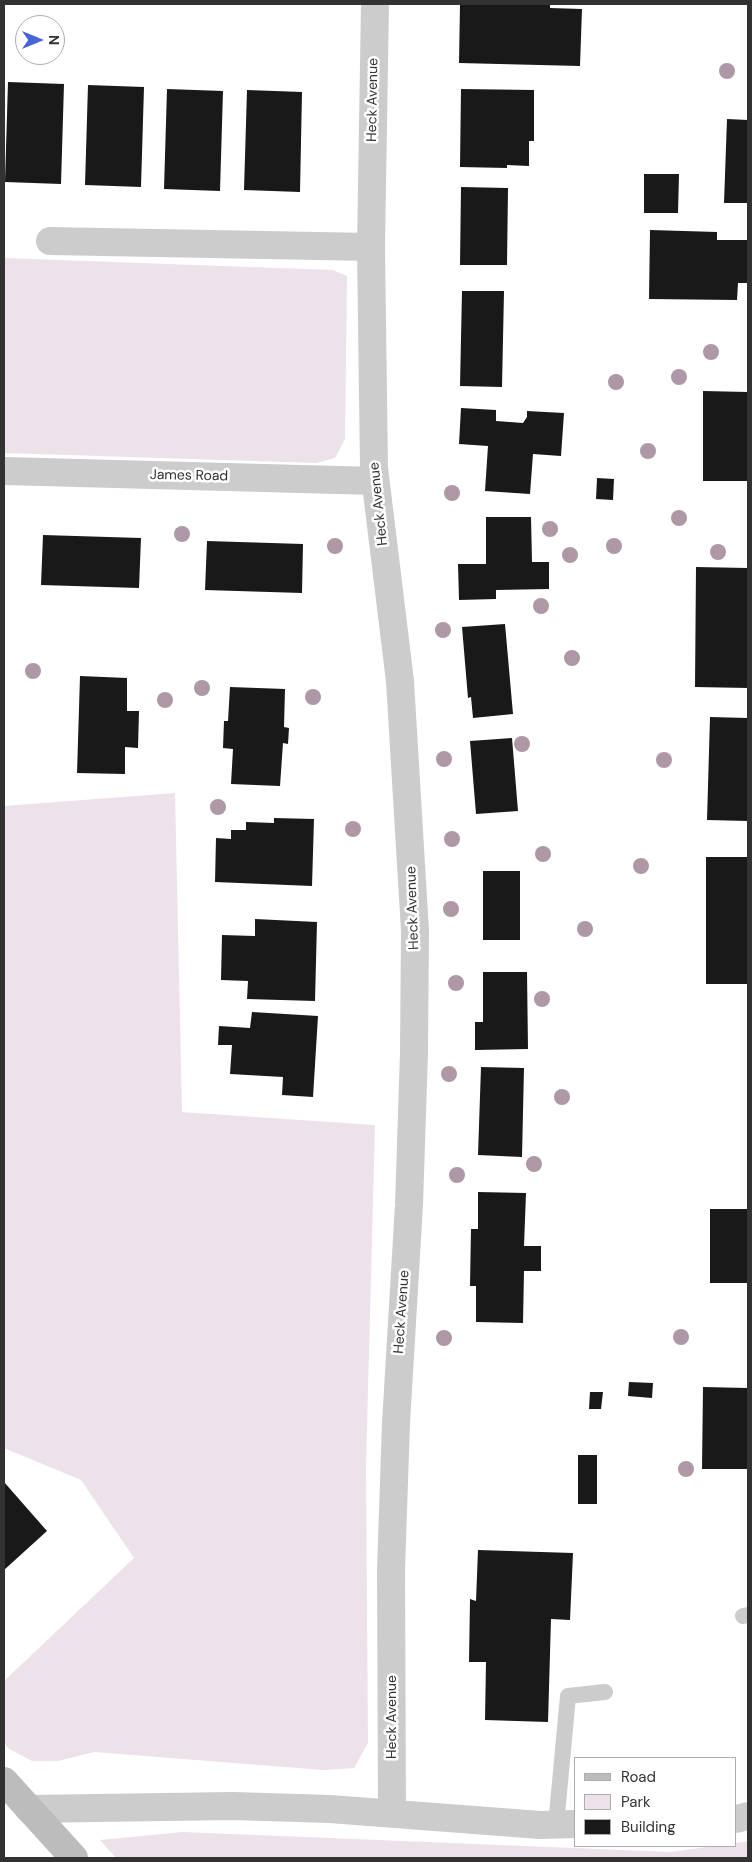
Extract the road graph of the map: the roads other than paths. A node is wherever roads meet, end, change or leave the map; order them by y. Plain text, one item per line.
1 (375, 4) edge
2 (50, 241) dead end
3 (371, 247) junction
4 (4, 471) edge
5 (375, 481) junction
6 (605, 1692) dead end
7 (4, 1781) edge
8 (29, 1809) junction
9 (392, 1813) junction
10 (566, 1824) edge
11 (74, 1858) edge

1 - 3 street, Heck Avenue
2 - 3 street
3 - 5 street, Heck Avenue
4 - 5 street, James Road
5 - 9 street, Heck Avenue
6 - 10 lane
7 - 8 street
8 - 9 street
8 - 11 street
9 - 10 street

